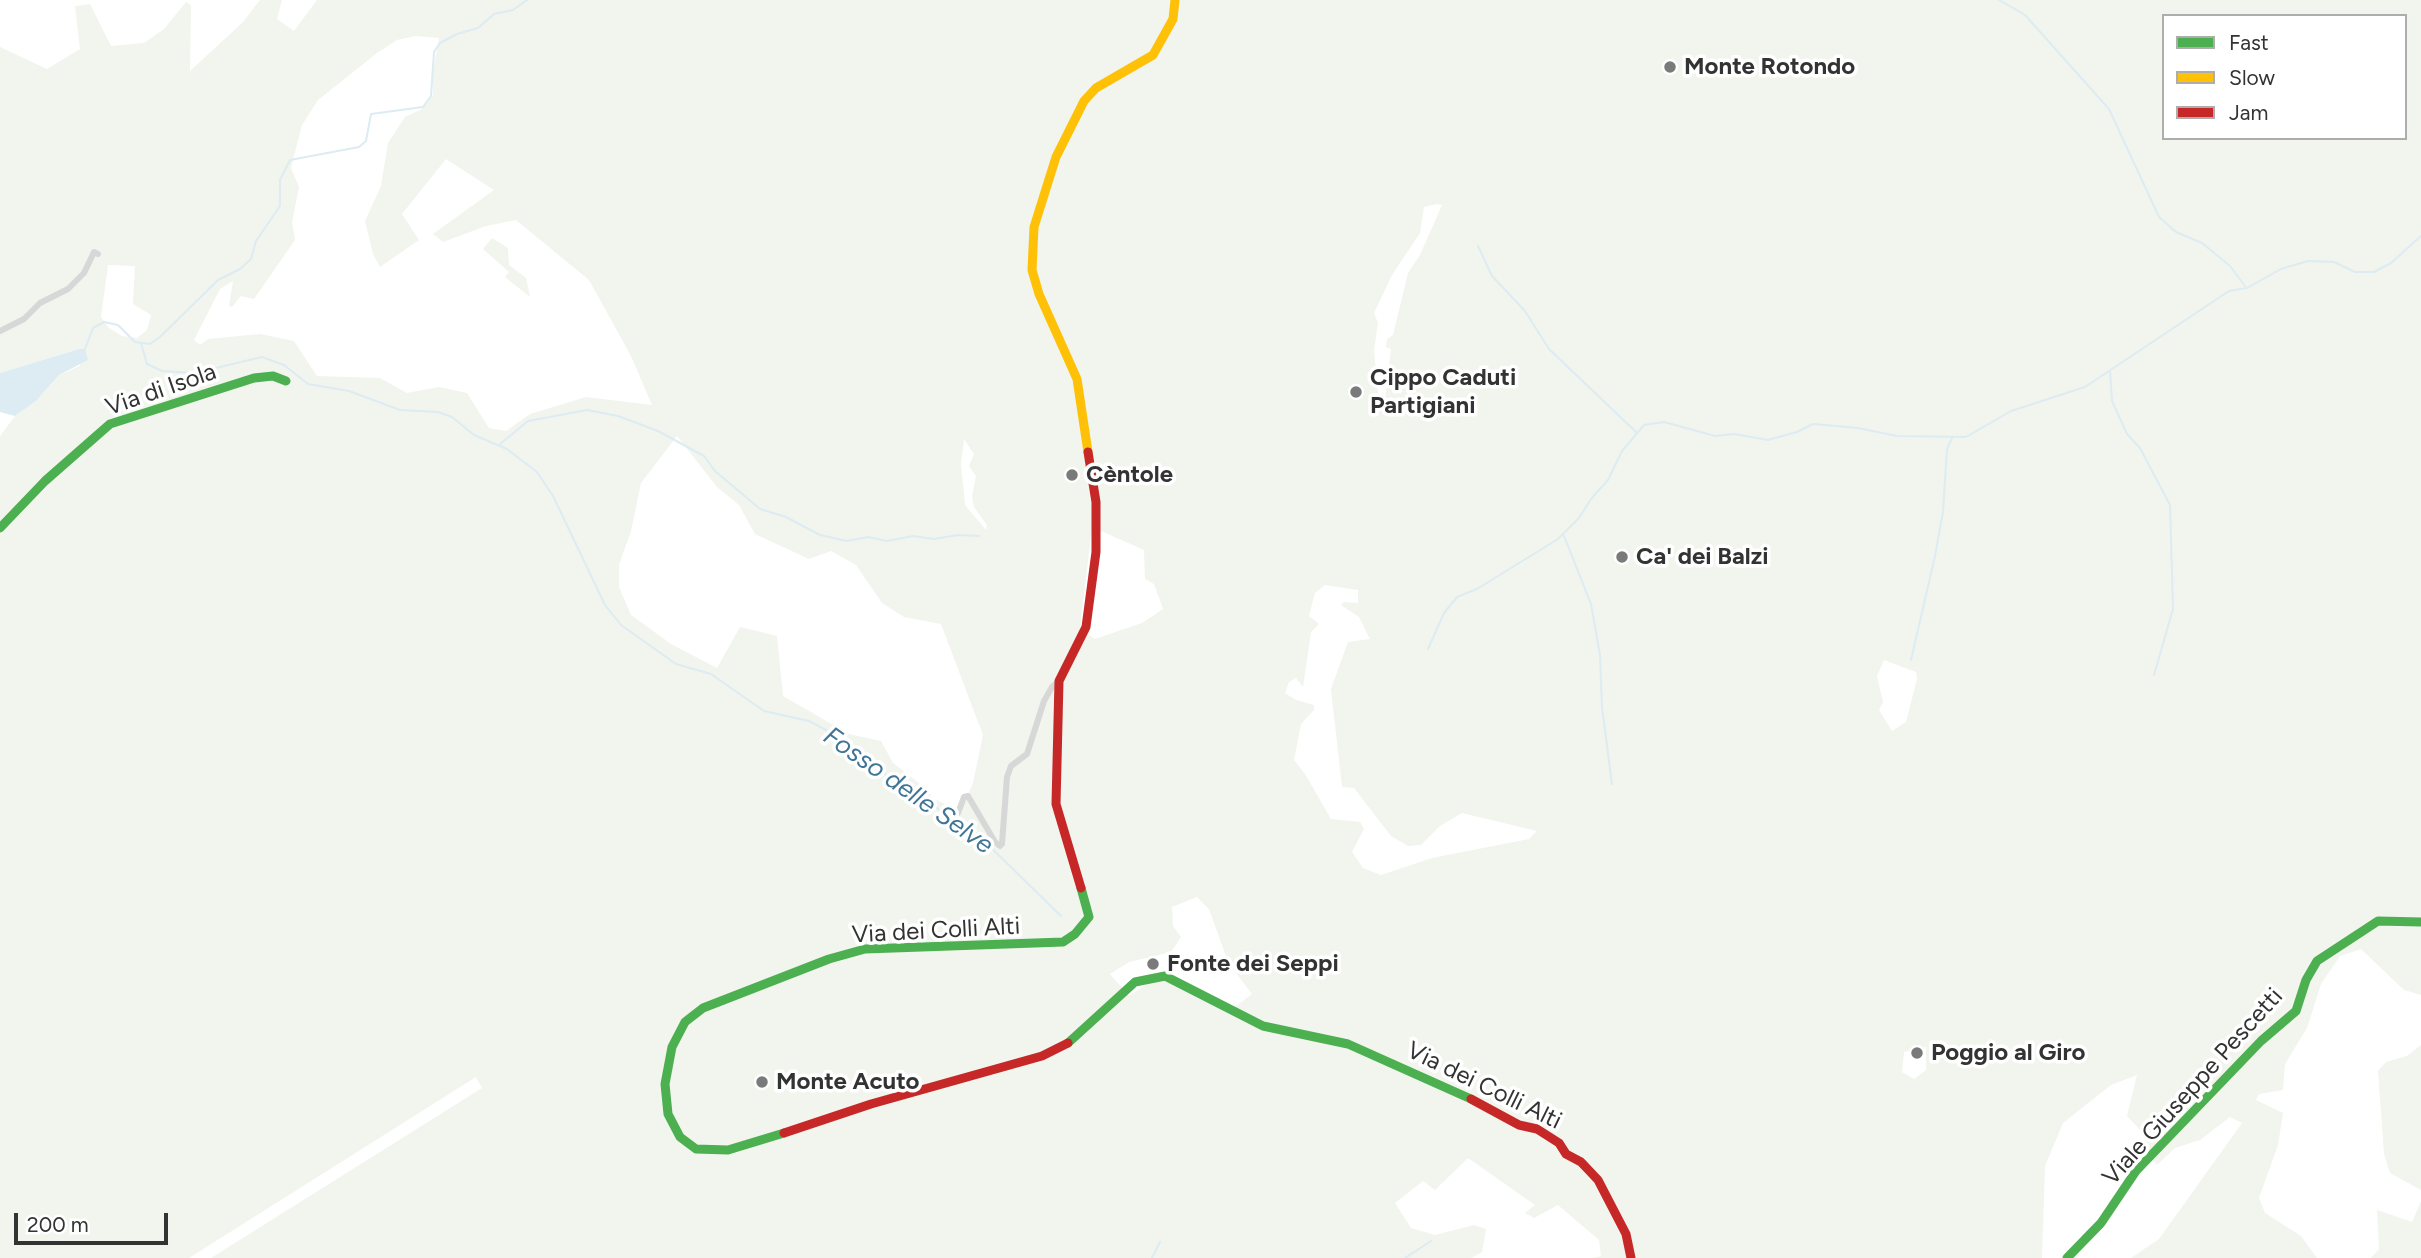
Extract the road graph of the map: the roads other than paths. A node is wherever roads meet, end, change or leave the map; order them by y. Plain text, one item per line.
1 (1175, 0) edge
2 (98, 254) dead end
3 (0, 331) edge
4 (286, 381) dead end
5 (0, 528) edge
6 (1059, 681) junction
7 (958, 813) dead end
8 (2421, 922) edge
9 (1631, 1258) edge
10 (2067, 1258) edge

1 - 6 street, Via dei Colli Alti
2 - 3 street
4 - 5 street, Via di Isola
6 - 7 street
6 - 9 street, Via dei Colli Alti
8 - 10 street, Viale Giuseppe Pescetti

